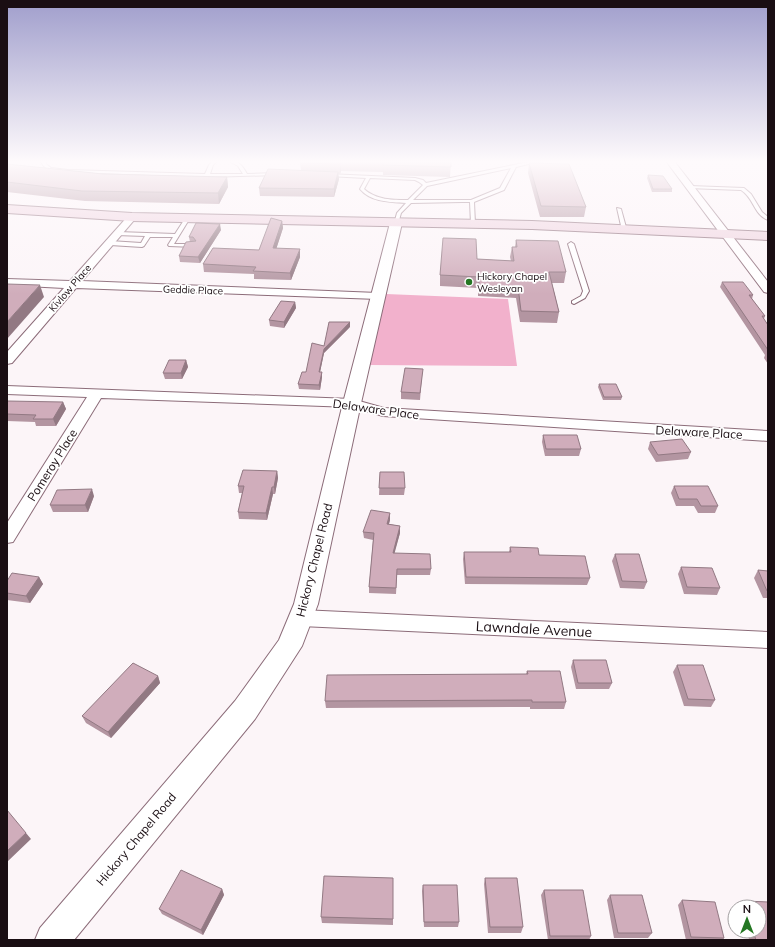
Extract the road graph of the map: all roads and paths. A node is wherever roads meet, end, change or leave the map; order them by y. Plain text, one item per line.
1 (406, 205) edge
2 (472, 205) edge
3 (704, 205) edge
4 (755, 205) edge
5 (7, 209) edge
6 (619, 209) dead end
7 (132, 217) junction
8 (188, 218) junction
9 (768, 219) edge
10 (396, 223) junction
11 (473, 224) junction
12 (625, 230) junction
13 (118, 234) junction
14 (725, 234) junction
15 (148, 235) junction
16 (177, 236) junction
17 (768, 236) edge
18 (110, 243) junction
19 (571, 244) dead end
20 (193, 246) edge
21 (7, 282) edge
22 (72, 286) junction
23 (768, 290) edge
24 (378, 296) junction
25 (574, 302) dead end
26 (7, 360) edge
27 (7, 390) edge
28 (97, 393) junction
29 (352, 403) junction
30 (768, 436) edge
31 (7, 537) edge
32 (301, 618) junction
33 (768, 640) edge
34 (52, 940) edge

1 - 10 lane
2 - 11 lane
3 - 14 street
4 - 9 lane
5 - 7 main road
6 - 12 lane
7 - 8 main road
7 - 13 street, Kivlow Place
8 - 10 main road
8 - 16 lane
10 - 11 main road
10 - 24 street, Hickory Chapel Road
11 - 12 main road
12 - 14 main road
13 - 15 lane
13 - 18 street, Kivlow Place
14 - 17 main road
14 - 23 street
15 - 16 lane
15 - 18 lane
16 - 20 lane
18 - 22 street, Kivlow Place
19 - 25 lane
21 - 22 street, Geddie Place
22 - 24 street, Geddie Place
22 - 26 street, Kivlow Place
24 - 29 street, Hickory Chapel Road
27 - 28 street, Delaware Place
28 - 29 street, Delaware Place
28 - 31 street, Pomeroy Place
29 - 30 street, Delaware Place
29 - 32 street, Hickory Chapel Road
32 - 33 street, Lawndale Avenue
32 - 34 street, Hickory Chapel Road

